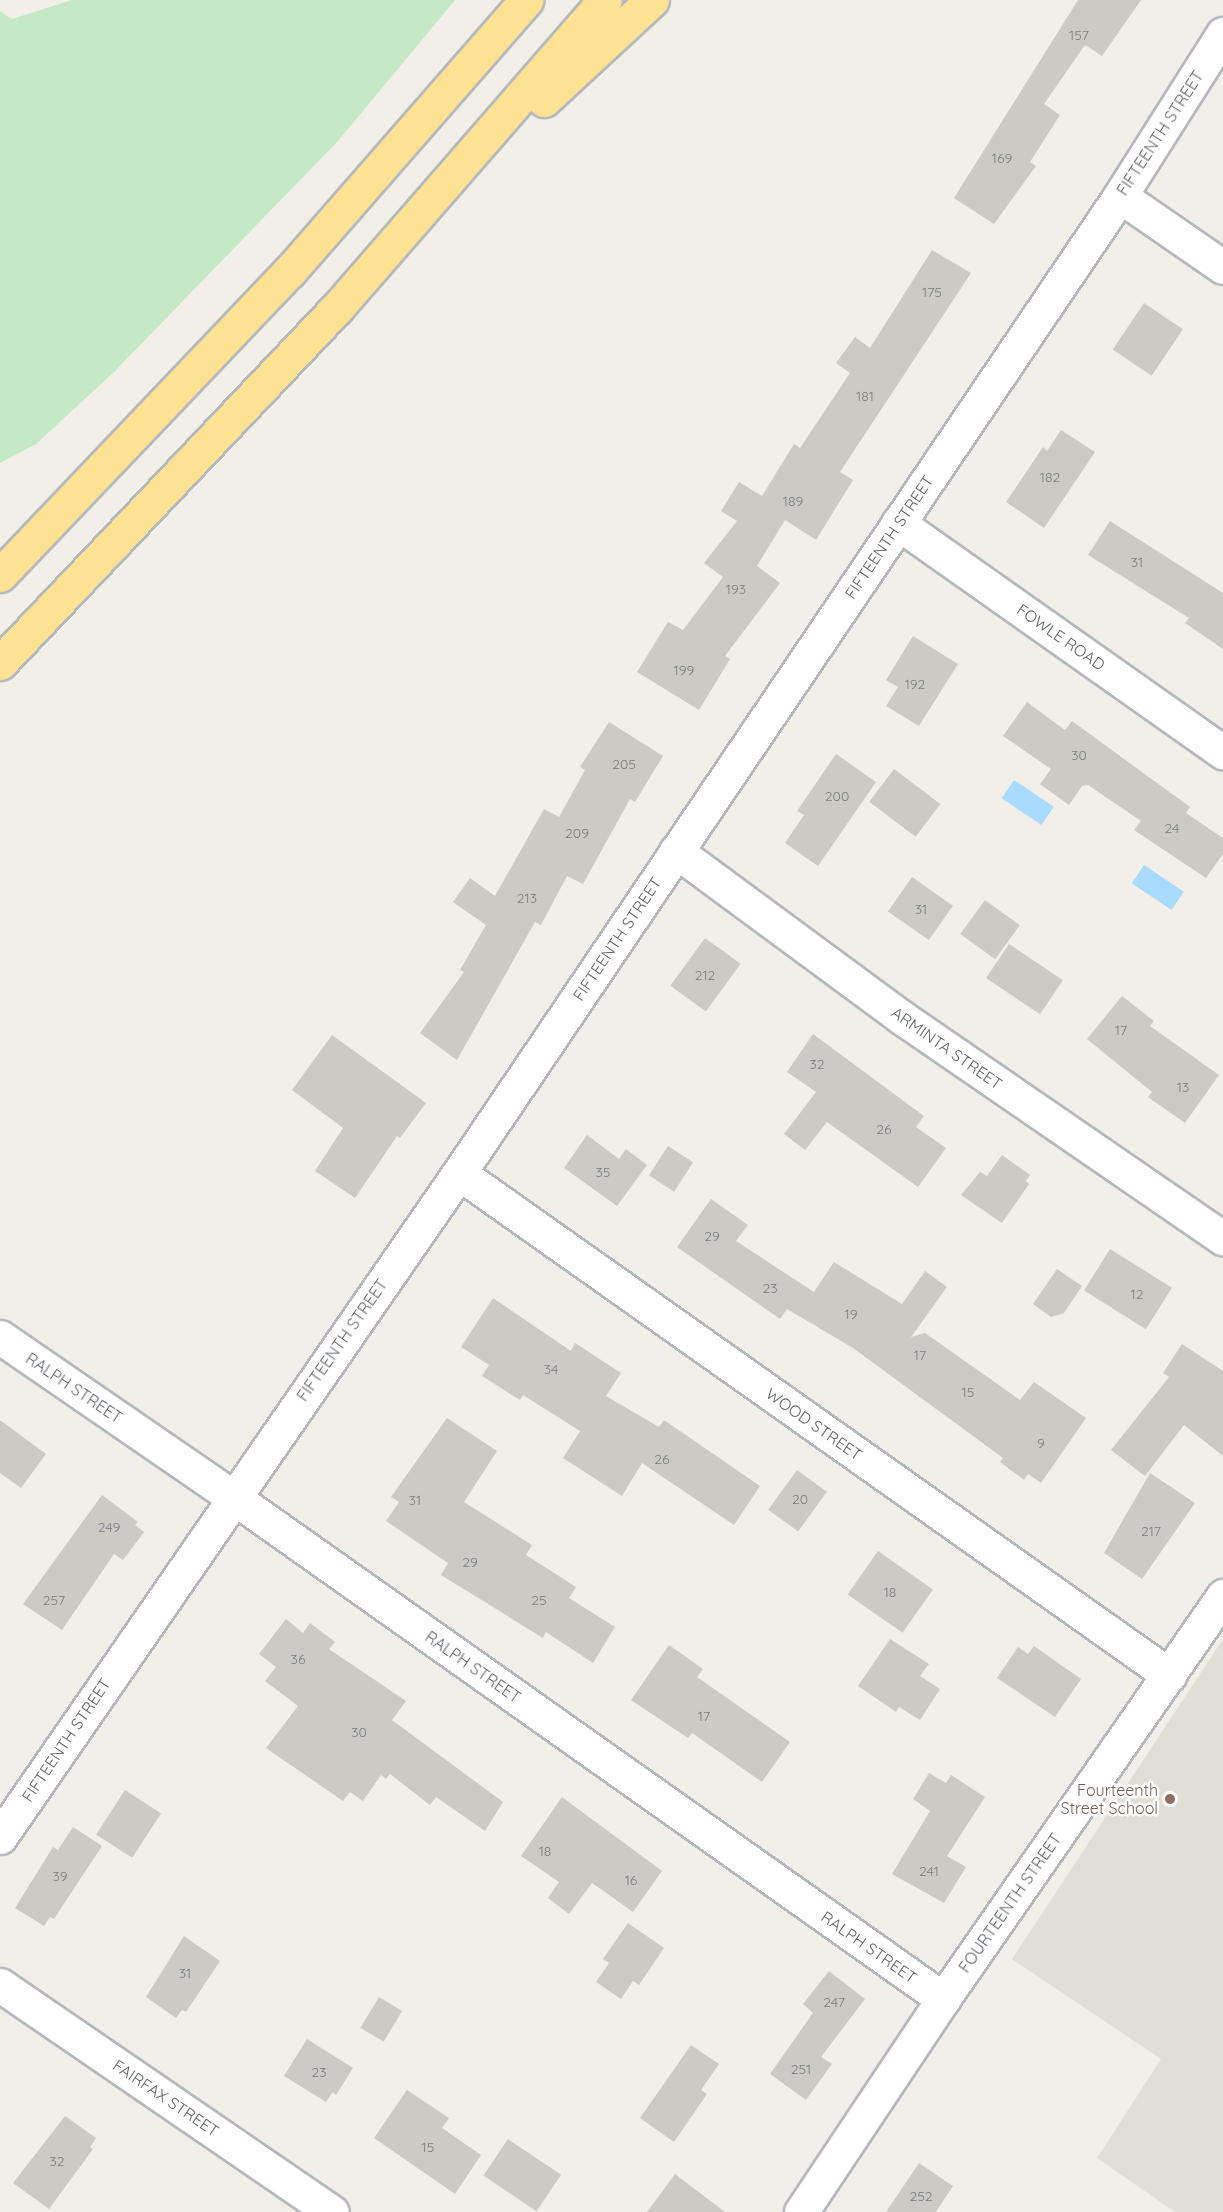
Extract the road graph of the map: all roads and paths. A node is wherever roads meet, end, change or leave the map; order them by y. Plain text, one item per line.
1 (526, 0) edge
2 (605, 0) edge
3 (652, 0) edge
4 (1223, 34) edge
5 (1120, 196) junction
6 (424, 211) junction
7 (1223, 267) edge
8 (898, 523) junction
9 (0, 575) edge
10 (0, 663) edge
11 (1223, 752) edge
12 (676, 851) junction
13 (459, 1173) junction
14 (1223, 1238) edge
15 (0, 1337) edge
16 (233, 1497) junction
17 (1223, 1596) edge
18 (1169, 1675) junction
19 (0, 1838) edge
20 (0, 1985) edge
21 (943, 1999) junction
22 (332, 2212) edge
23 (801, 2212) edge

1 - 9 highway
2 - 6 highway
3 - 6 highway
4 - 5 street, FIFTEENTH STREET
5 - 7 street
5 - 8 street, FIFTEENTH STREET
6 - 10 highway
8 - 11 street, FOWLE ROAD
8 - 12 street, FIFTEENTH STREET
12 - 13 street, FIFTEENTH STREET
12 - 14 street, ARMINTA STREET
13 - 16 street, FIFTEENTH STREET
13 - 18 street, WOOD STREET
15 - 16 street, RALPH STREET
16 - 19 street, FIFTEENTH STREET
16 - 21 street, RALPH STREET
17 - 18 street, FOURTEENTH STREET
18 - 21 street, FOURTEENTH STREET
20 - 22 street, FAIRFAX STREET
21 - 23 street, FOURTEENTH STREET

